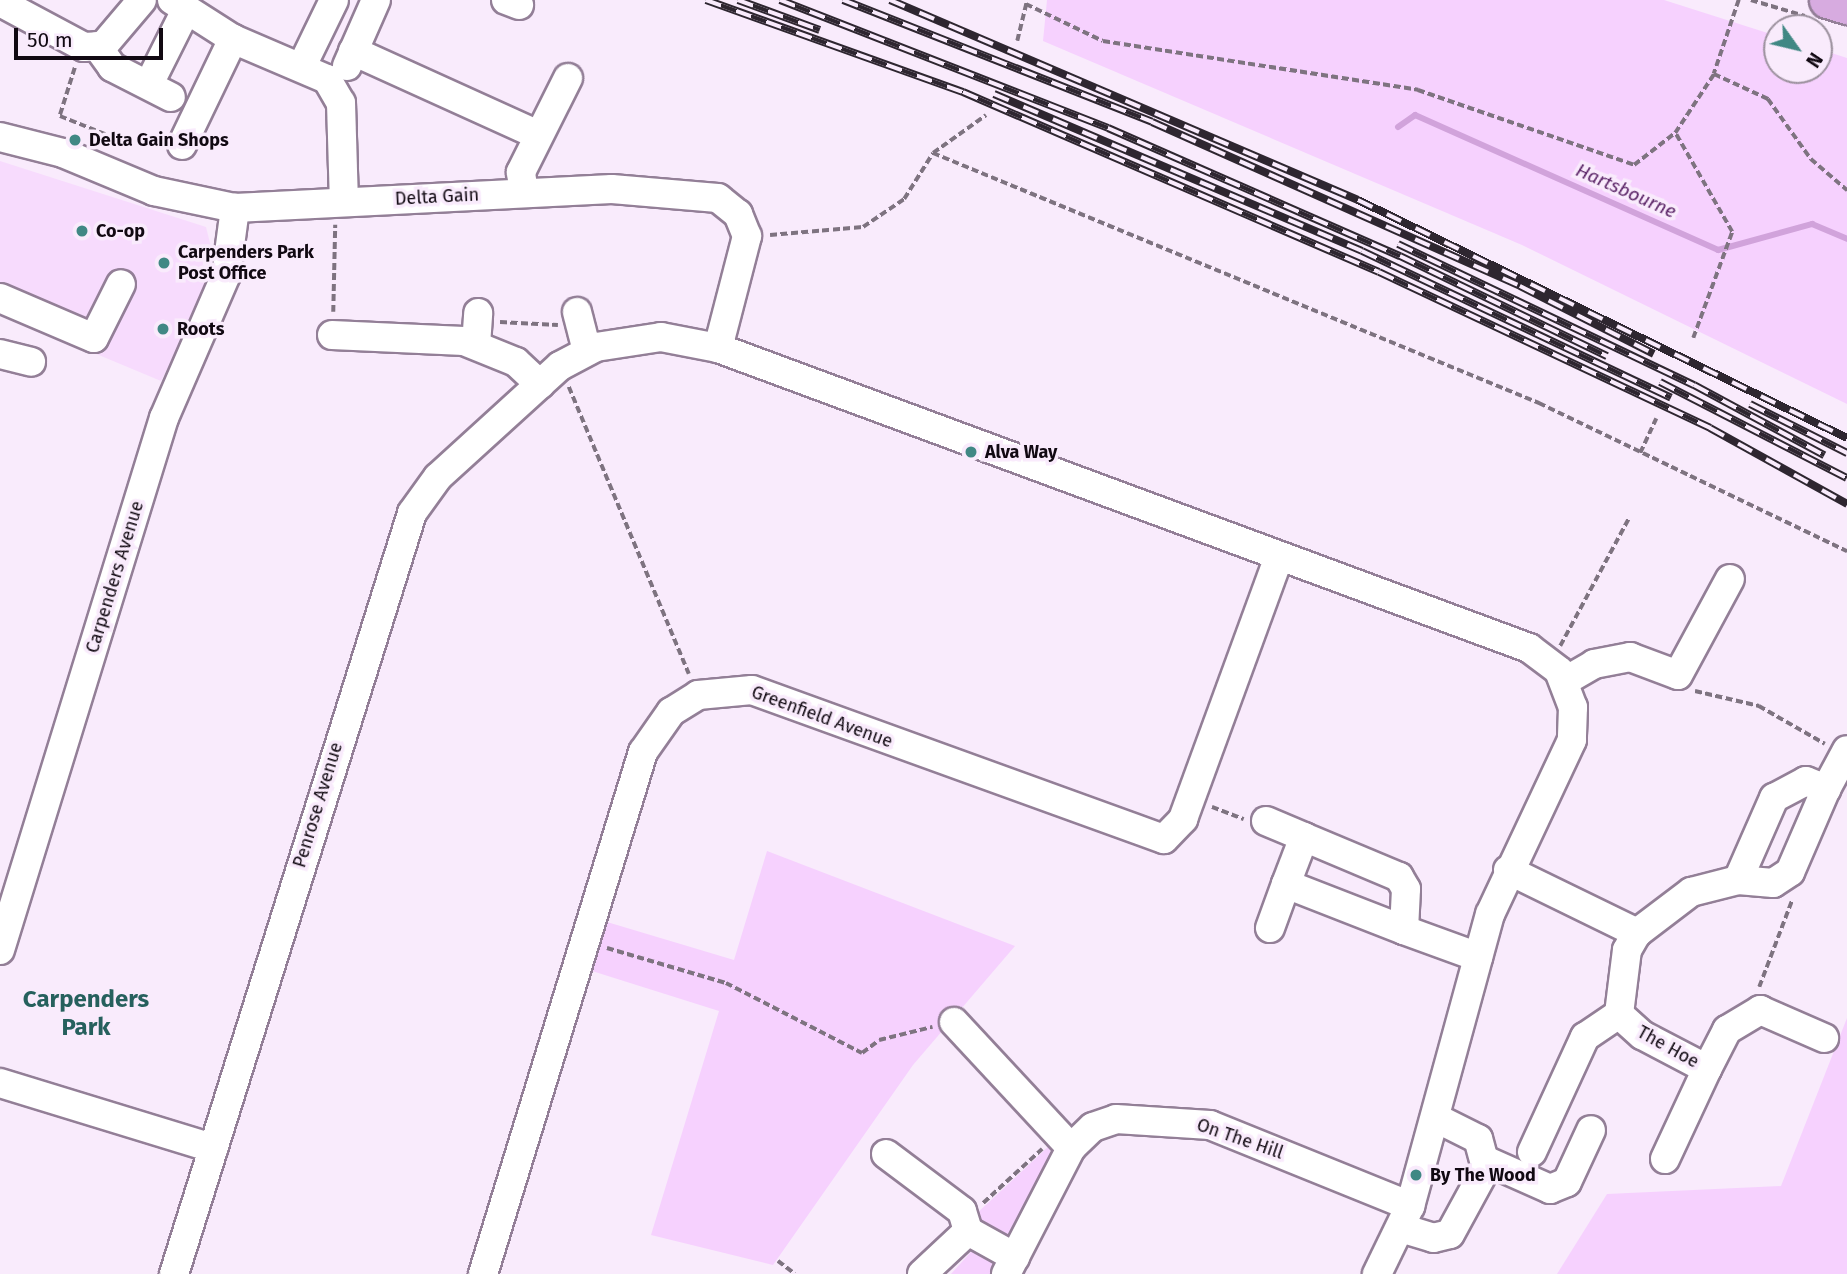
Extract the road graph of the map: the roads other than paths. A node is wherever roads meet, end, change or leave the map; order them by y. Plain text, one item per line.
1 (142, 0) edge
2 (334, 0) edge
3 (0, 2) edge
4 (368, 2) edge
5 (180, 4) edge
6 (1847, 5) edge
7 (1819, 9) edge
8 (233, 39) junction
9 (91, 46) junction
10 (353, 51) junction
11 (302, 66) junction
12 (155, 72) dead end
13 (568, 78) dead end
14 (337, 91) junction
15 (171, 97) dead end
16 (536, 134) junction
17 (0, 137) edge
18 (182, 145) dead end
19 (524, 192) junction
20 (340, 202) junction
21 (235, 208) junction
22 (121, 284) dead end
23 (0, 298) edge
24 (332, 335) road end
25 (718, 348) junction
26 (0, 354) edge
27 (31, 362) dead end
28 (550, 375) junction
29 (1279, 556) junction
30 (1730, 579) dead end
31 (1553, 666) junction
32 (1845, 753) edge
33 (1826, 789) junction
34 (1266, 821) road end
35 (1304, 837) junction
36 (1508, 870) junction
37 (1738, 880) junction
38 (1286, 884) junction
39 (1270, 928) dead end
40 (1404, 930) junction
41 (1637, 933) junction
42 (0, 950) edge
43 (1478, 957) junction
44 (1619, 1014) junction
45 (954, 1022) road end
46 (1824, 1038) dead end
47 (1707, 1069) junction
48 (0, 1083) edge
49 (1436, 1118) junction
50 (1591, 1130) dead end
51 (1064, 1141) junction
52 (212, 1148) junction
53 (1532, 1152) dead end
54 (886, 1154) dead end
55 (1665, 1159) dead end
56 (1486, 1161) junction
57 (1406, 1217) junction
58 (967, 1225) junction
59 (1011, 1265) edge
60 (174, 1274) edge
61 (484, 1274) edge
62 (922, 1274) edge
63 (1377, 1274) edge

1 - 9 street
2 - 11 street
3 - 9 street
4 - 10 street
5 - 8 street
5 - 12 street
6 - 7 main road
8 - 11 street
8 - 18 street
9 - 15 street
10 - 14 street
10 - 16 street
11 - 14 street
13 - 16 street
14 - 20 street
16 - 19 street
17 - 21 street, Delta Gain
19 - 20 street, Delta Gain
19 - 25 street, Delta Gain
20 - 21 street, Delta Gain
21 - 42 street, Carpenders Avenue
22 - 23 street
24 - 28 street
25 - 28 street, Penrose Avenue
25 - 29 street
26 - 27 street
28 - 52 street, Penrose Avenue
29 - 31 street
29 - 61 street, Greenfield Avenue
30 - 31 street
31 - 36 street
32 - 33 street
33 - 37 street
33 - 37 street
34 - 35 street
35 - 38 street
35 - 40 street
36 - 41 street
36 - 43 street
37 - 41 street
38 - 39 street
38 - 40 street
40 - 43 street
41 - 44 street, The Hoe
43 - 49 street
44 - 47 street, The Hoe
44 - 53 street
45 - 51 street
46 - 47 street
47 - 55 street, The Hoe
48 - 52 street
49 - 56 street
49 - 57 street
50 - 56 street
51 - 57 street, On The Hill
51 - 59 street, On The Hill
52 - 60 street, Penrose Avenue
54 - 58 street, On The Hill
56 - 57 street, On The Hill
57 - 63 street
58 - 59 street, On The Hill
58 - 62 street

